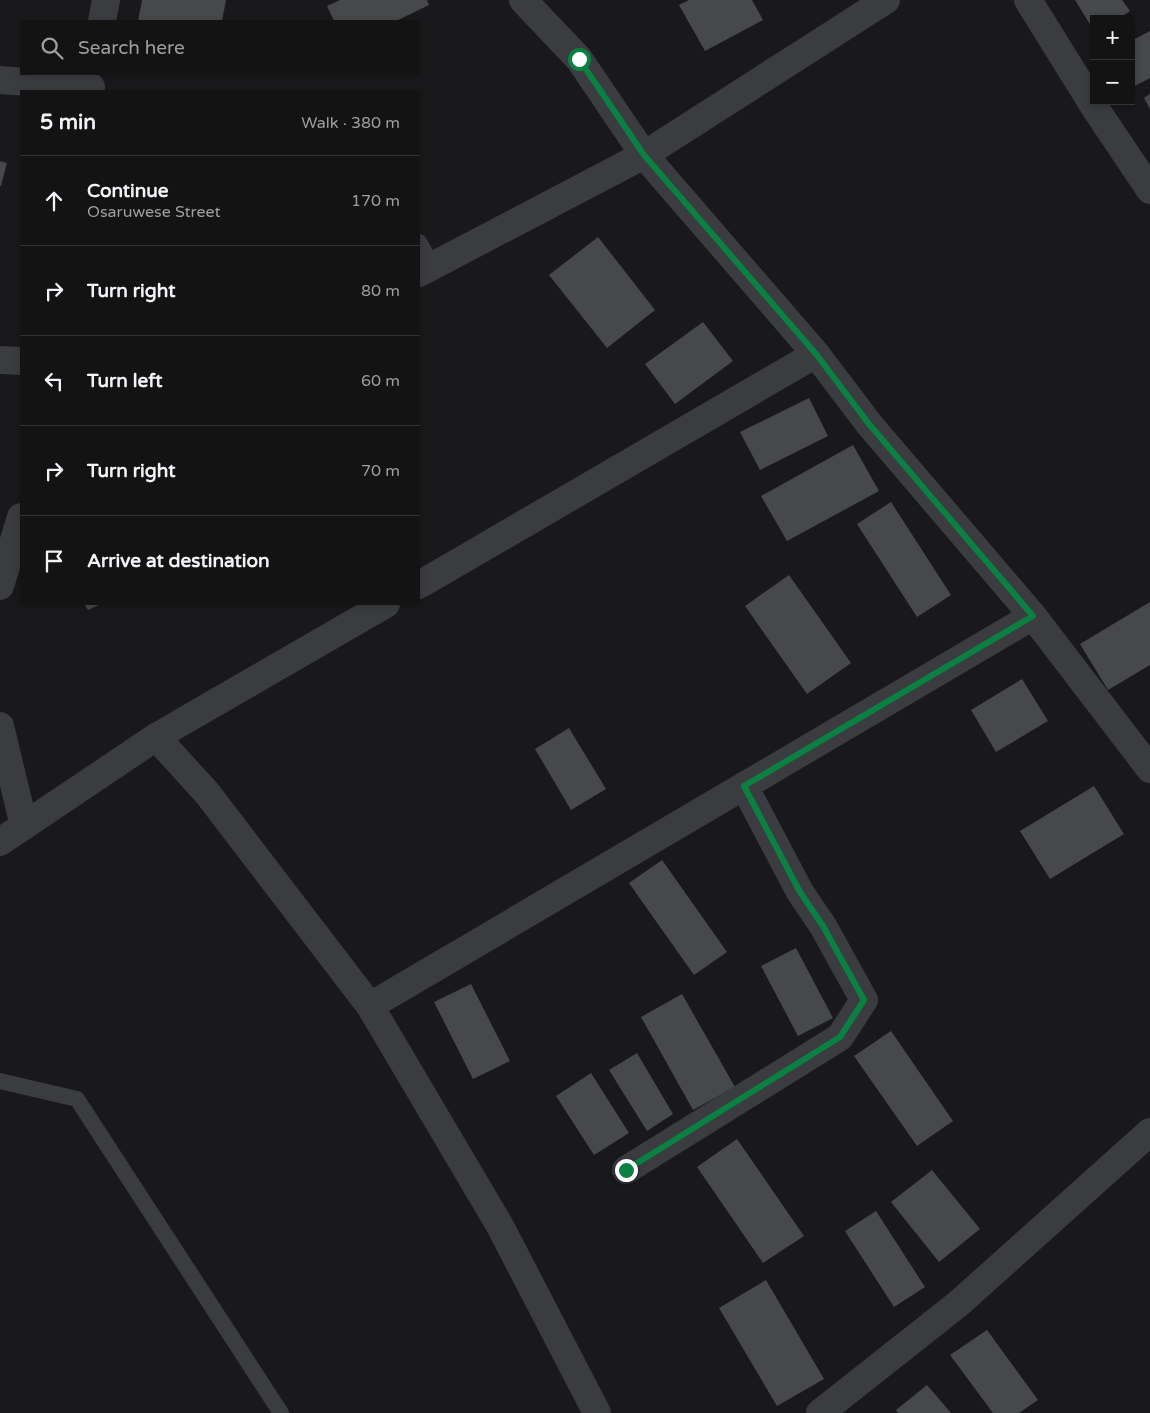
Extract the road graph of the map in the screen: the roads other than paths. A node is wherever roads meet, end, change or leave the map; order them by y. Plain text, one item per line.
1 (106, 0) edge
2 (523, 0) edge
3 (886, 0) edge
4 (1028, 0) edge
5 (102, 20) edge
6 (0, 80) edge
7 (91, 84) edge
8 (644, 155) junction
9 (1150, 190) edge
10 (420, 246) edge
11 (426, 269) edge
12 (816, 354) junction
13 (0, 360) edge
14 (20, 361) edge
15 (20, 520) edge
16 (420, 584) edge
17 (0, 586) edge
18 (384, 605) edge
19 (1033, 616) junction
20 (0, 726) edge
21 (156, 737) junction
22 (1150, 769) edge
23 (744, 786) junction
24 (24, 826) junction
25 (0, 842) edge
26 (370, 1006) junction
27 (0, 1081) edge
28 (1150, 1132) edge
29 (626, 1170) dead end
30 (281, 1413) edge
31 (597, 1413) edge
32 (820, 1413) edge

1 - 5 street
2 - 8 street
3 - 8 street
4 - 9 street
6 - 7 street
8 - 11 street
8 - 12 street
10 - 11 lane
12 - 16 street
12 - 19 street
13 - 14 street
15 - 17 street
18 - 21 street
19 - 22 street
19 - 23 street
20 - 24 street
21 - 24 street
21 - 26 street
23 - 26 street
23 - 29 street
24 - 25 street
26 - 31 street
27 - 30 lane
28 - 32 street

